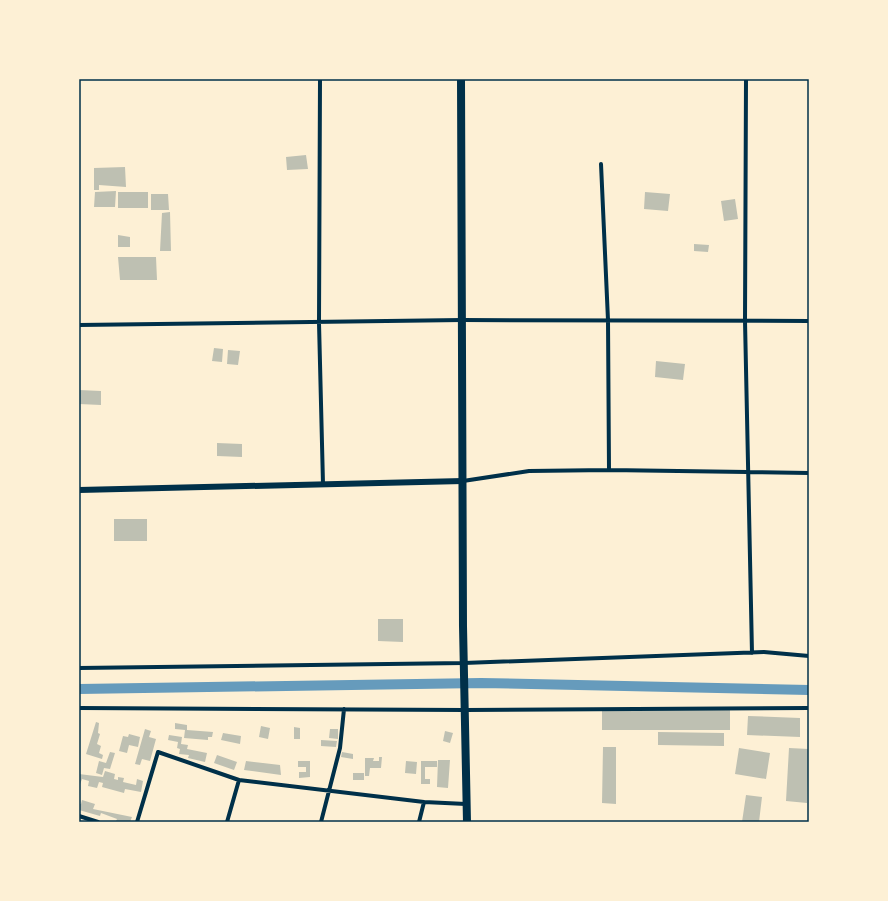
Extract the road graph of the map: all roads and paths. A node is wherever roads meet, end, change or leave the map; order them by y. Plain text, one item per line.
1 (320, 79) edge
2 (461, 79) edge
3 (746, 79) edge
4 (601, 164) dead end
5 (462, 320) junction
6 (608, 320) junction
7 (745, 320) junction
8 (809, 321) edge
9 (319, 323) junction
10 (79, 325) edge
11 (610, 470) junction
12 (749, 472) junction
13 (809, 473) edge
14 (463, 480) junction
15 (323, 484) junction
16 (79, 490) edge
17 (752, 653) junction
18 (809, 656) edge
19 (464, 667) junction
20 (79, 668) edge
21 (79, 708) edge
22 (809, 708) edge
23 (344, 709) junction
24 (465, 710) junction
25 (239, 780) junction
26 (329, 792) junction
27 (424, 802) junction
28 (467, 804) junction
29 (79, 816) edge
30 (98, 822) edge
31 (137, 822) edge
32 (227, 822) edge
33 (320, 822) edge
34 (419, 822) edge
35 (467, 822) edge

1 - 9 street
2 - 5 main road
3 - 7 street
4 - 6 street
5 - 6 street
5 - 9 street
5 - 14 main road
6 - 7 street
6 - 11 street
7 - 8 street
7 - 12 street
9 - 10 street
9 - 15 street
11 - 12 street
11 - 14 street
12 - 13 street
12 - 17 street
14 - 15 street
14 - 19 main road
15 - 16 street
17 - 18 street
17 - 19 street
19 - 20 street
19 - 24 main road
21 - 23 street
22 - 24 street
23 - 24 street
23 - 26 street
24 - 28 main road
25 - 26 street
25 - 31 street
25 - 32 street
26 - 27 street
26 - 33 street
27 - 28 street
27 - 34 street
28 - 35 main road
29 - 30 street

